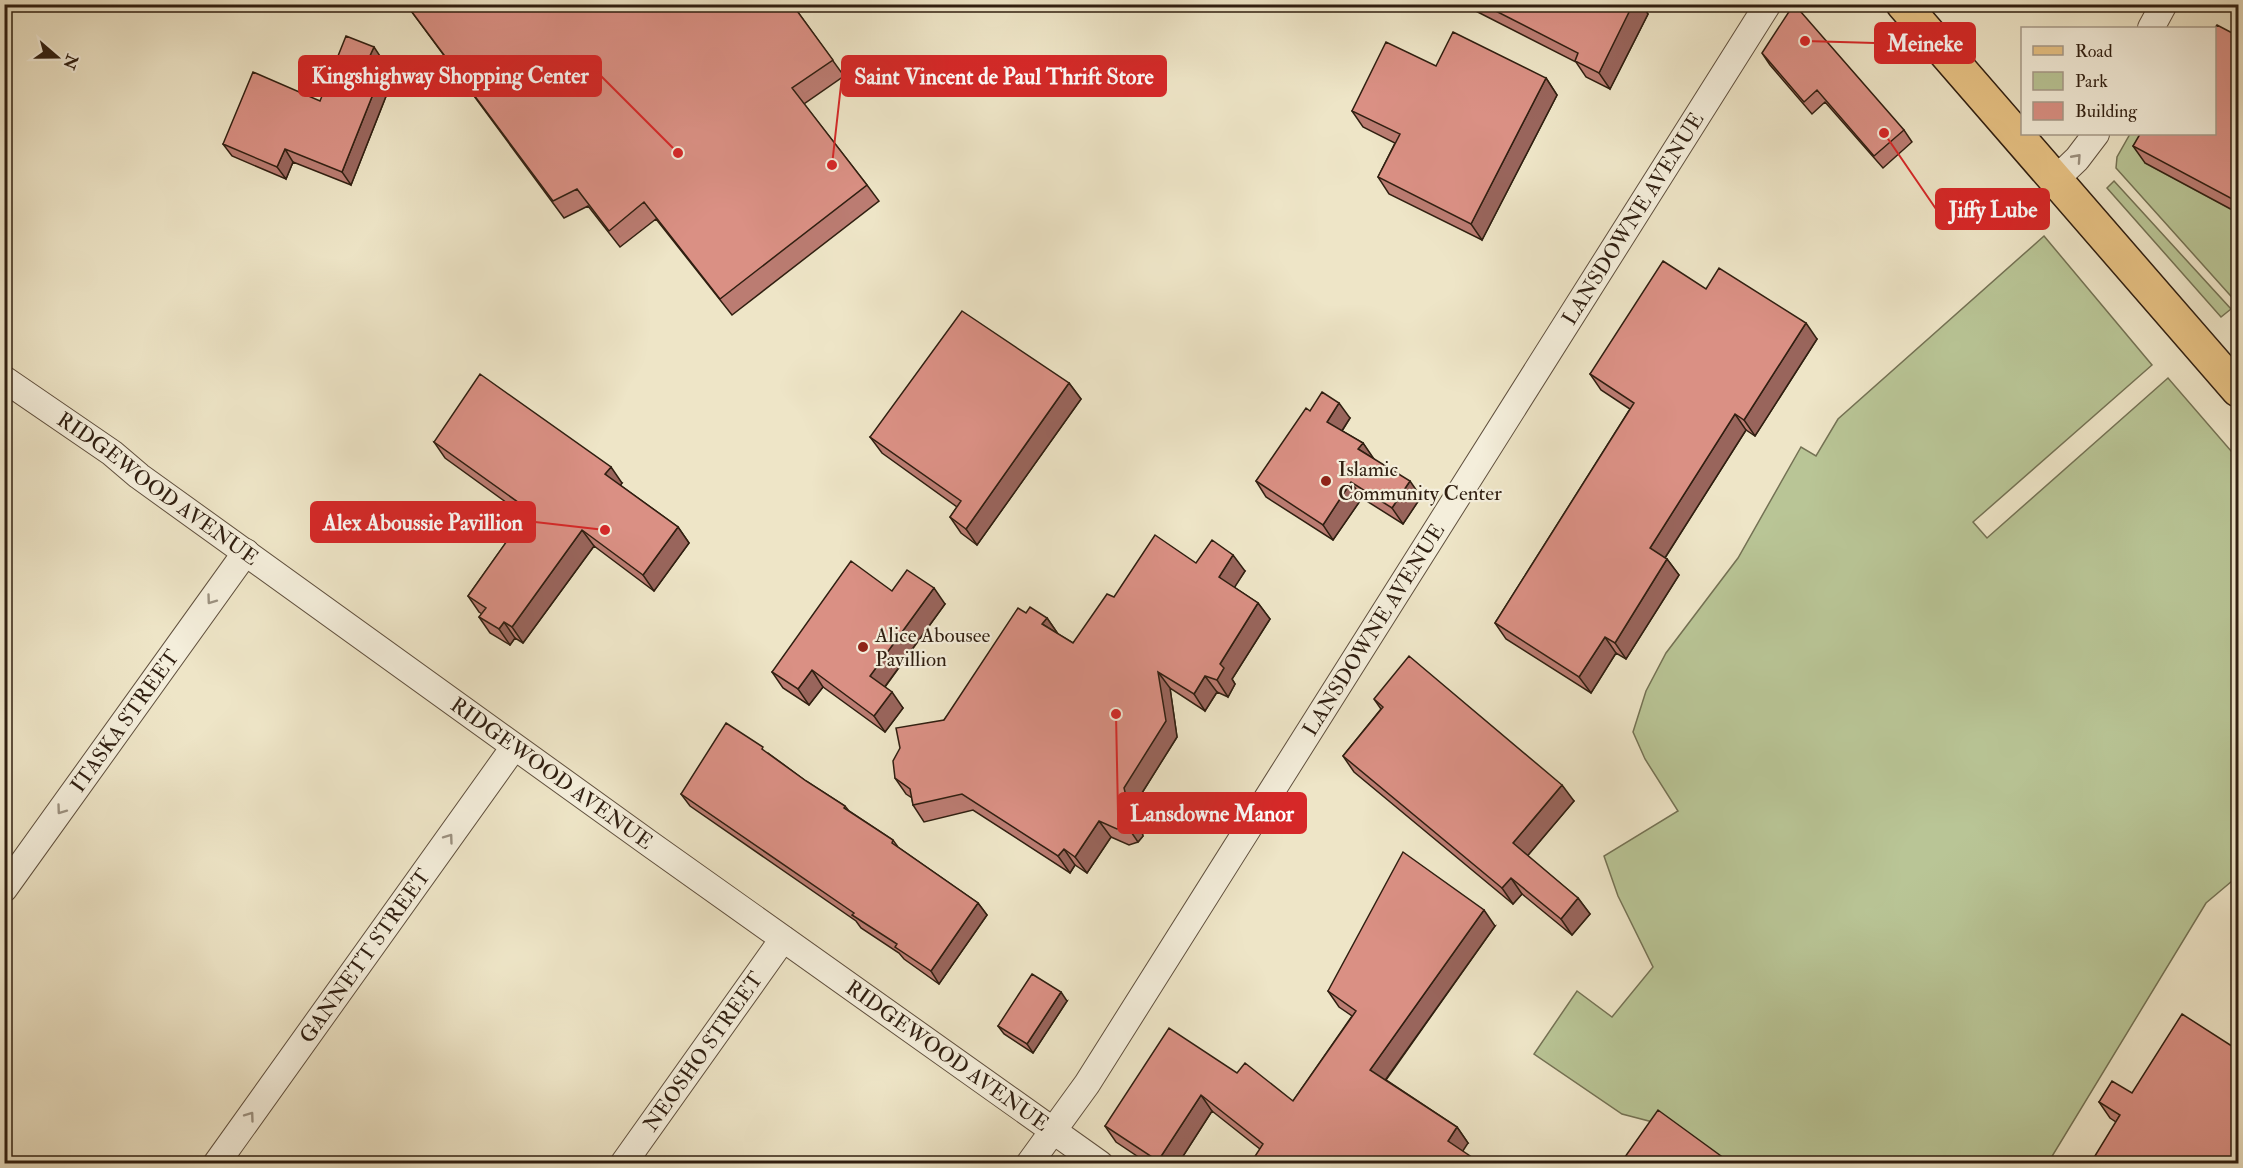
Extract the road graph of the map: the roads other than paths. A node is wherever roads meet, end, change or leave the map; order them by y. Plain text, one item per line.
1 (1768, 4) edge
2 (1904, 4) edge
3 (2164, 4) edge
4 (2152, 27) edge
5 (2095, 135) edge
6 (2055, 180) junction
7 (4, 379) edge
8 (2238, 390) edge
9 (246, 552) junction
10 (514, 747) junction
11 (4, 889) edge
12 (783, 939) junction
13 (1053, 1130) junction
14 (216, 1164) edge
15 (623, 1164) edge
16 (1029, 1164) edge
17 (1100, 1164) edge

1 - 13 street, LANSDOWNE AVENUE
2 - 6 main road
3 - 4 street
6 -> 5 street
6 - 8 main road
7 - 9 street, RIDGEWOOD AVENUE
9 - 10 street, RIDGEWOOD AVENUE
9 -> 11 street, ITASKA STREET
10 - 12 street, RIDGEWOOD AVENUE
14 -> 10 street, GANNETT STREET
12 - 13 street, RIDGEWOOD AVENUE
12 - 15 street, NEOSHO STREET
13 - 16 street, LANSDOWNE AVENUE
13 - 17 street, RIDGEWOOD AVENUE

